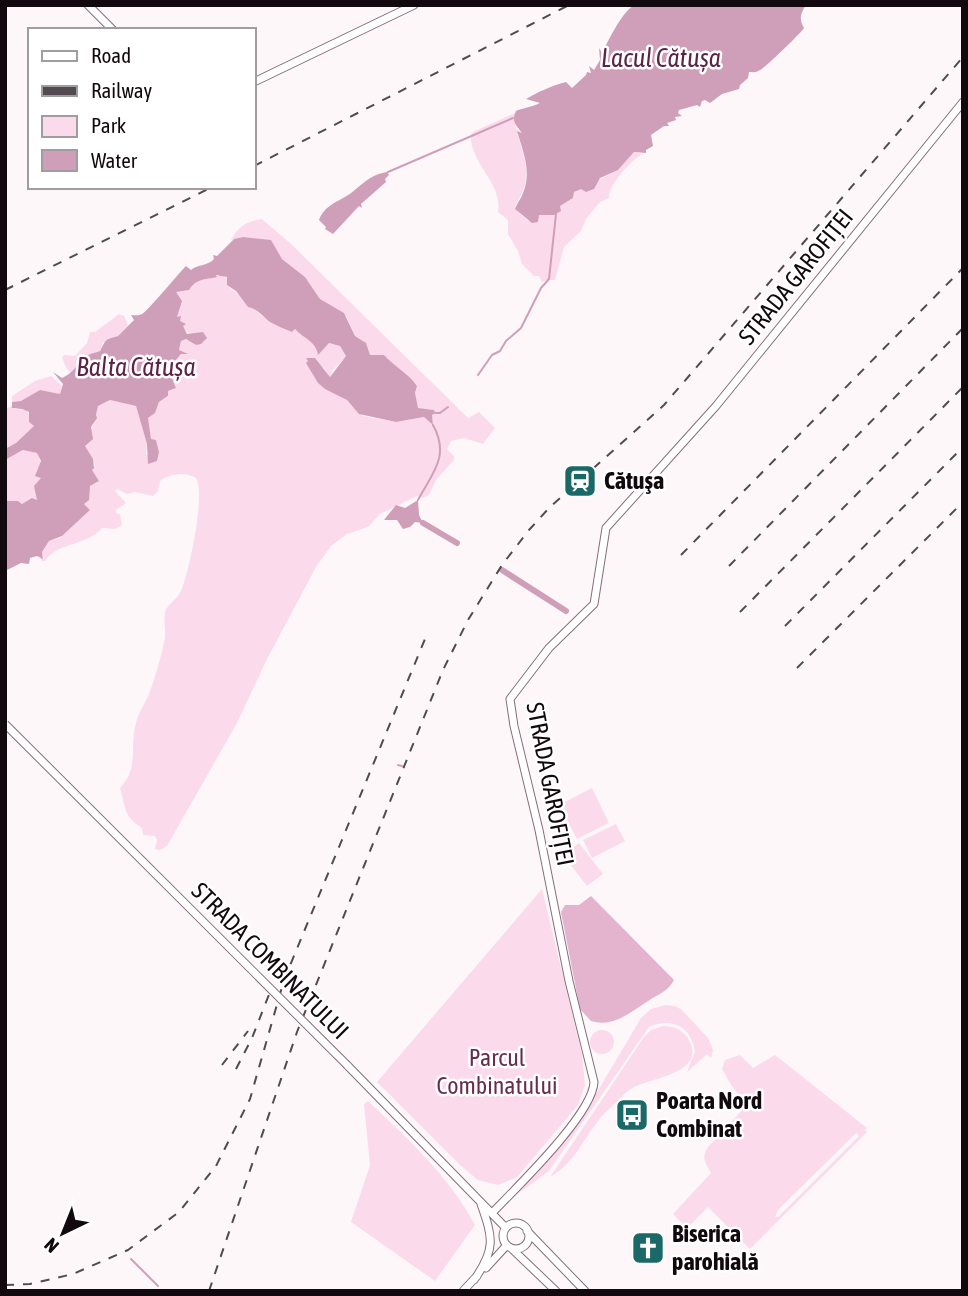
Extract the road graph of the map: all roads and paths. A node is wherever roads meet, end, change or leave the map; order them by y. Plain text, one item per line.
1 (88, 5) edge
2 (104, 5) edge
3 (414, 5) edge
4 (96, 12) junction
5 (111, 28) edge
6 (256, 81) edge
7 (963, 102) edge
8 (5, 724) edge
9 (479, 1200) junction
10 (492, 1213) junction
11 (506, 1228) junction
12 (527, 1231) junction
13 (508, 1247) junction
14 (474, 1280) junction
15 (463, 1291) edge
16 (555, 1291) edge
17 (585, 1291) edge

1 - 4 street
2 - 4 street
3 - 6 street
4 - 5 street
7 - 10 street, STRADA GAROFIȚEI
8 - 9 street, STRADA COMBINATULUI, bridge
9 - 10 street, STRADA COMBINATULUI
9 - 14 street
10 - 11 street, STRADA COMBINATULUI
11 - 12 street
11 - 13 street
12 - 13 street
12 - 17 street
13 - 14 street
13 - 16 street
14 - 15 street

